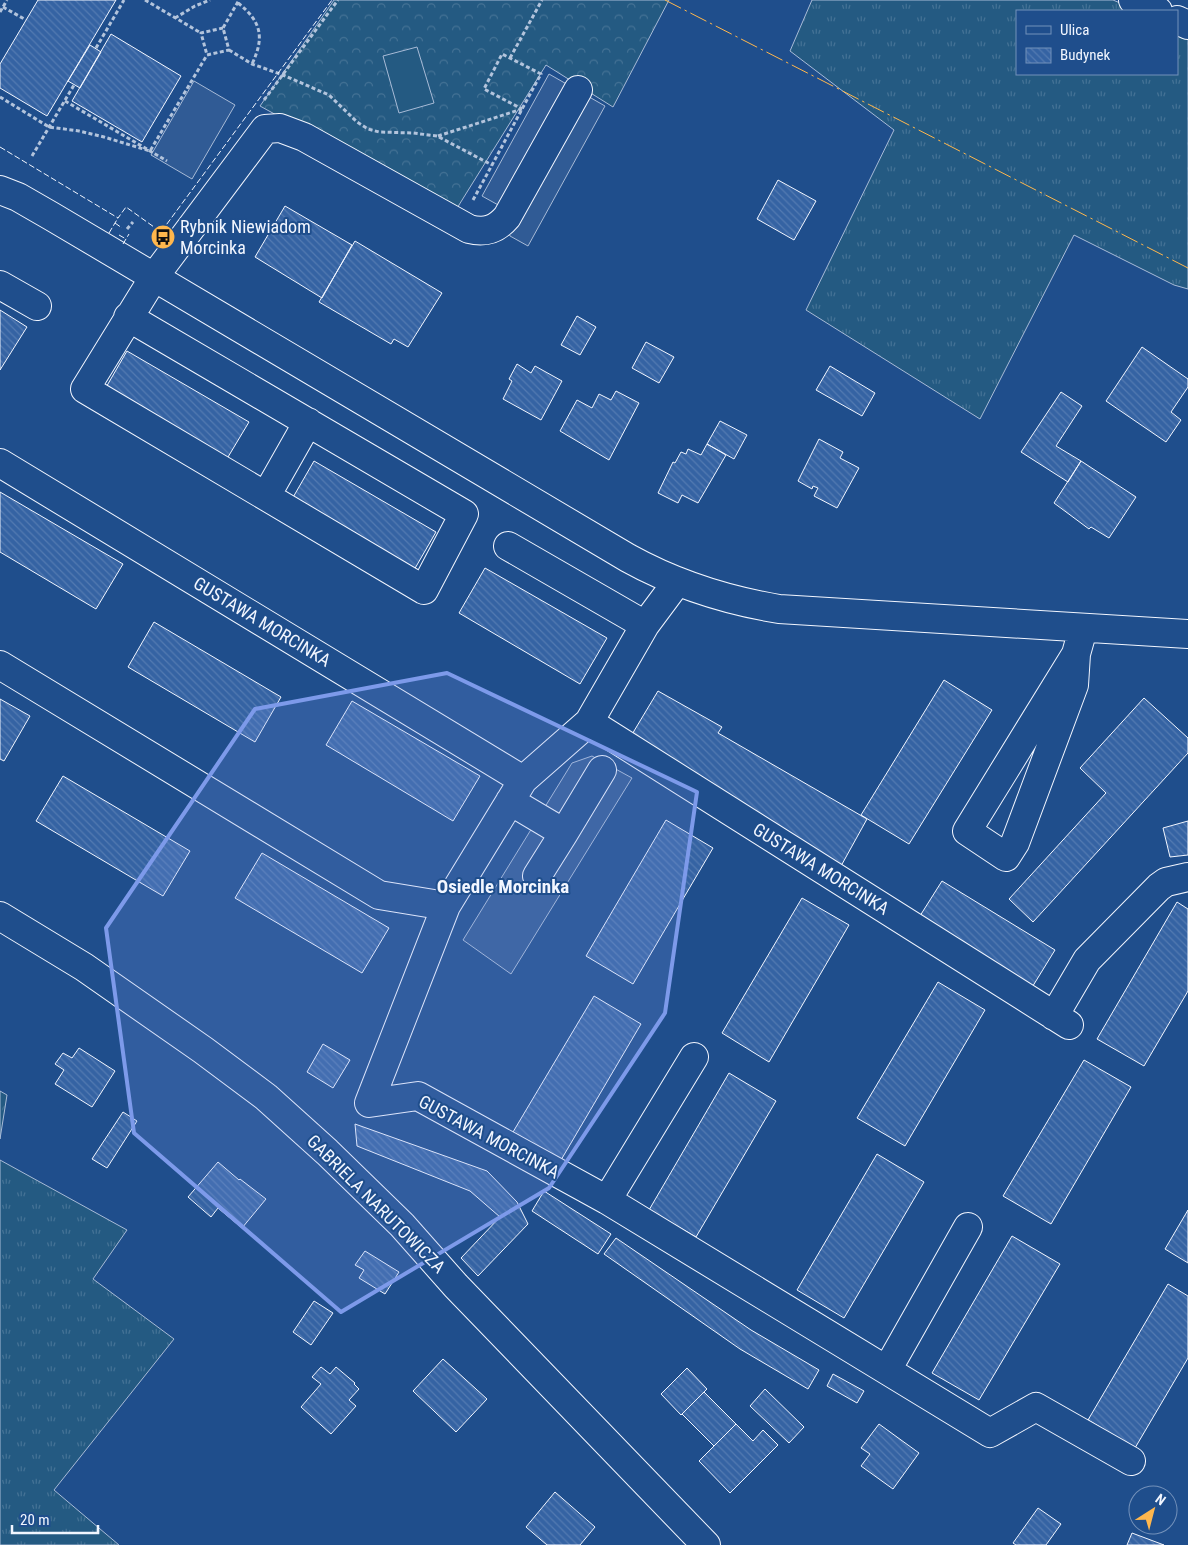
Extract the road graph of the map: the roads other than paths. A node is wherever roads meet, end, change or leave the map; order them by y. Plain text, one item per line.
1 (1133, 0) edge
2 (1156, 10) edge
3 (578, 90) dead end
4 (0, 190) edge
5 (154, 277) junction
6 (0, 285) edge
7 (37, 306) dead end
8 (128, 317) junction
9 (308, 422) junction
10 (0, 463) edge
11 (266, 496) junction
12 (508, 546) dead end
13 (677, 582) junction
14 (645, 625) junction
15 (1188, 634) edge
16 (1080, 641) junction
17 (0, 665) edge
18 (589, 722) junction
19 (602, 770) dead end
20 (517, 790) junction
21 (564, 833) junction
22 (537, 876) dead end
23 (1188, 877) edge
24 (446, 906) junction
25 (0, 916) edge
26 (694, 1056) dead end
27 (607, 1200) junction
28 (968, 1227) dead end
29 (887, 1370) junction
30 (1131, 1461) dead end
31 (706, 1545) edge

1 - 2 street
3 - 5 street
4 - 5 street
5 - 8 street
5 - 13 street
6 - 7 street
8 - 9 street
8 - 11 street
9 - 11 street
9 - 11 street
10 - 20 street, GUSTAWA MORCINKA
12 - 14 street
13 - 14 street, GUSTAWA MORCINKA
13 - 16 street
14 - 18 street, GUSTAWA MORCINKA
15 - 16 street
16 - 16 street
17 - 24 street
18 - 20 street, GUSTAWA MORCINKA
18 - 23 street, GUSTAWA MORCINKA
19 - 21 street
20 - 21 street, GUSTAWA MORCINKA
20 - 24 street, GUSTAWA MORCINKA
21 - 22 street
24 - 27 street, GUSTAWA MORCINKA
25 - 31 street, GABRIELA NARUTOWICZA
26 - 27 street
27 - 29 street, GUSTAWA MORCINKA
28 - 29 street
29 - 30 street, GUSTAWA MORCINKA

